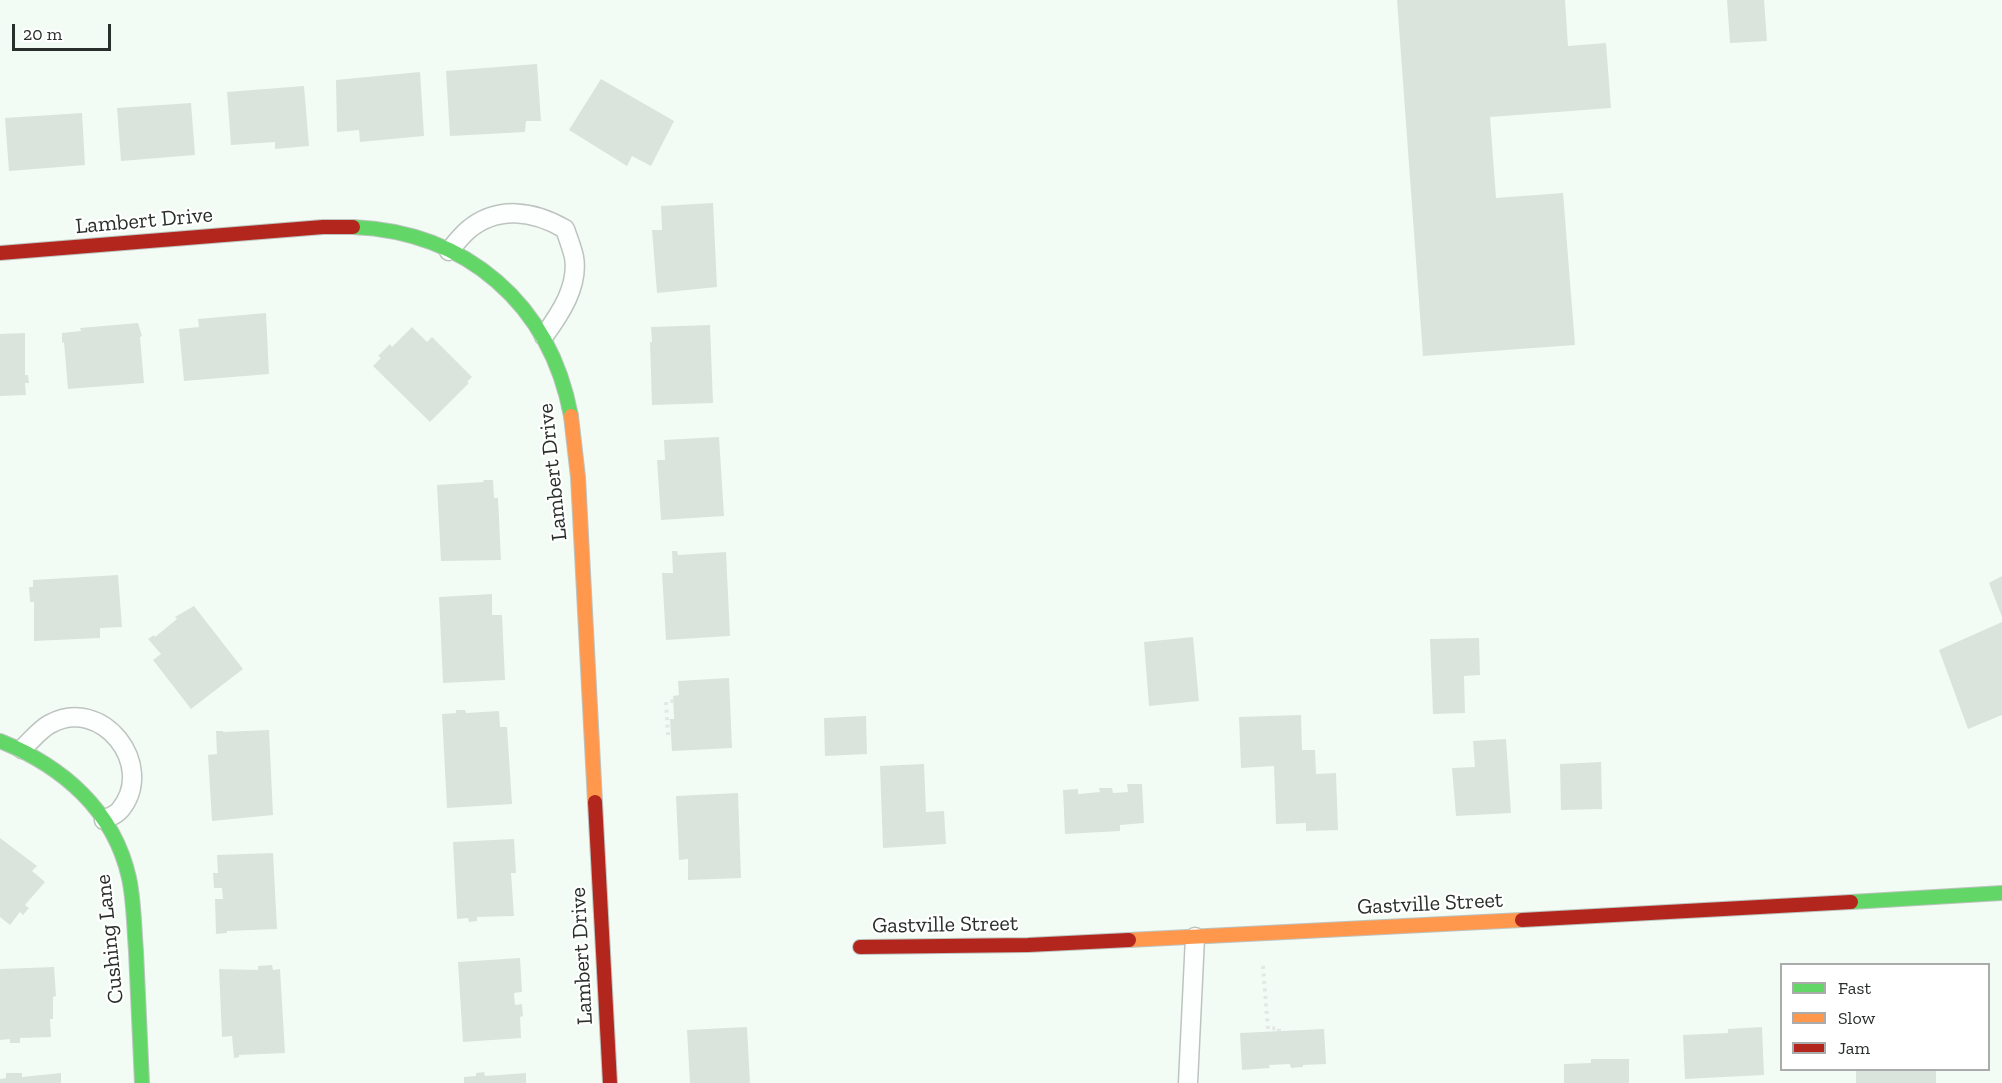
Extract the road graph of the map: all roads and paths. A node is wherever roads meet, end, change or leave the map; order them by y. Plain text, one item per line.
1 (449, 251) junction
2 (0, 254) edge
3 (544, 336) junction
4 (674, 701) dead end
5 (668, 735) dead end
6 (0, 741) edge
7 (22, 749) junction
8 (104, 820) junction
9 (2002, 893) edge
10 (1261, 933) junction
11 (1195, 937) junction
12 (860, 948) dead end
13 (1280, 1031) dead end
14 (142, 1083) edge
15 (610, 1083) edge
16 (1188, 1083) edge

1 - 2 street, Lambert Drive
1 - 3 street, Lambert Drive
1 - 3 lane
3 - 15 street, Lambert Drive
4 - 5 path
6 - 7 street, Cushing Lane
7 - 8 street, Cushing Lane
7 - 8 lane
8 - 14 street, Cushing Lane
9 - 10 street, Gastville Street
10 - 11 street, Gastville Street
10 - 13 path
11 - 12 street, Gastville Street
11 - 16 lane

